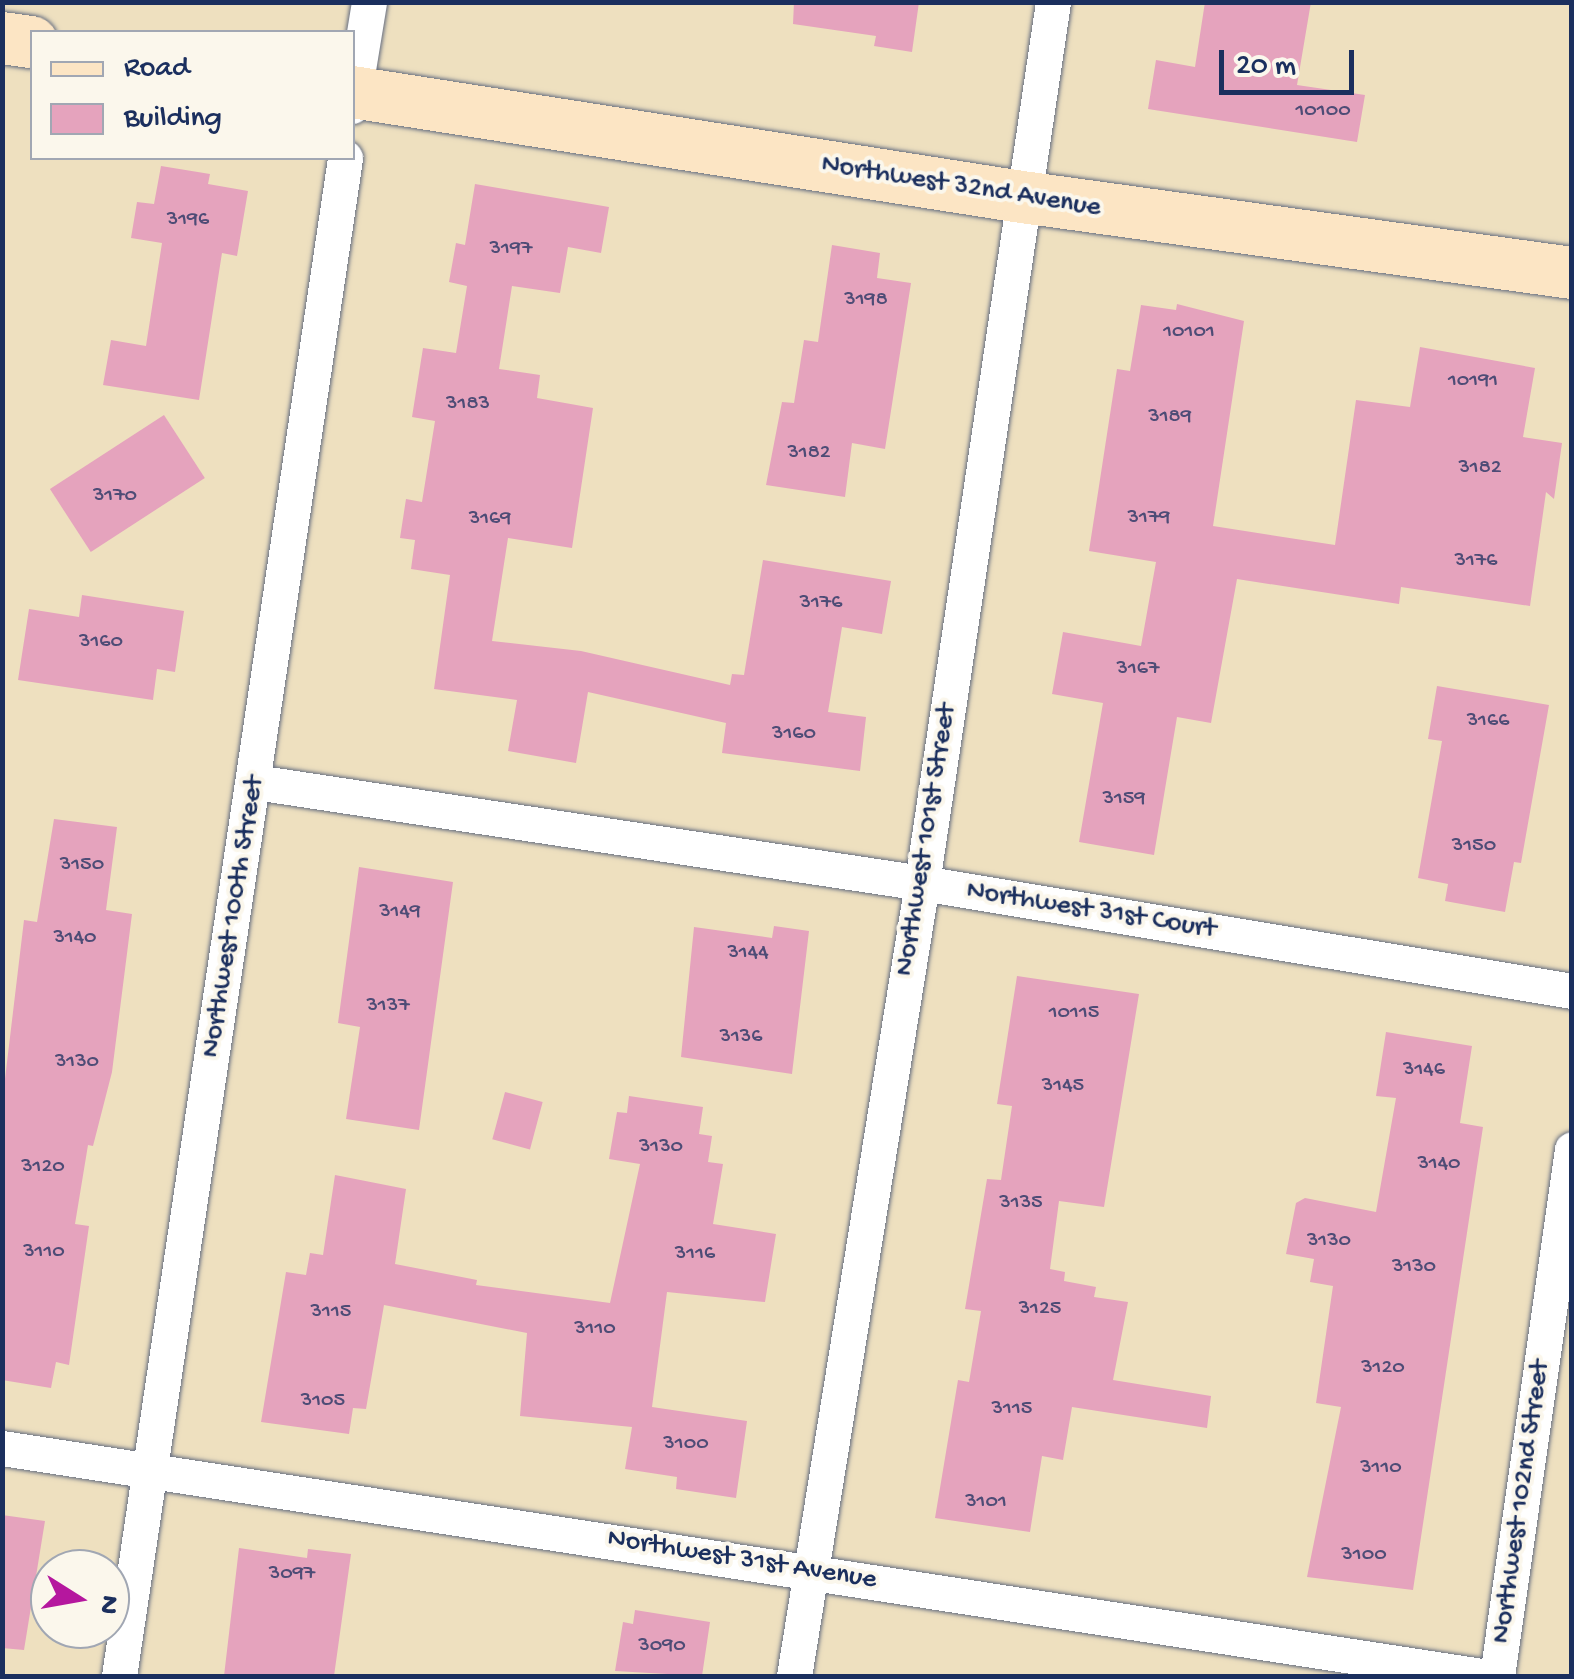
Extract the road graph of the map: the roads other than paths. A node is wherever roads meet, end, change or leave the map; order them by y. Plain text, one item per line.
1 (369, 2) edge
2 (1053, 2) edge
3 (2, 38) edge
4 (30, 42) edge
5 (355, 85) edge
6 (355, 97) edge
7 (345, 160) edge
8 (1022, 198) junction
9 (1572, 273) edge
10 (255, 782) junction
11 (922, 883) junction
12 (1572, 991) edge
13 (1572, 1149) edge
14 (2, 1448) edge
15 (149, 1472) junction
16 (810, 1570) junction
17 (118, 1676) edge
18 (794, 1676) edge
19 (1482, 1676) edge
20 (1497, 1676) edge

1 - 5 street
2 - 8 street, Northwest 101st Street
3 - 4 main road
6 - 8 main road, Northwest 32nd Avenue
7 - 10 street, Northwest 100th Street
8 - 9 main road, Northwest 32nd Avenue
8 - 11 street, Northwest 101st Street
10 - 11 street, Northwest 31st Court
10 - 15 street, Northwest 100th Street
11 - 12 street, Northwest 31st Court
11 - 16 street, Northwest 101st Street
13 - 20 street, Northwest 102nd Street
14 - 15 street, Northwest 31st Avenue
15 - 16 street, Northwest 31st Avenue
15 - 17 street, Northwest 100th Street
16 - 18 street, Northwest 101st Street
16 - 19 street, Northwest 31st Avenue

